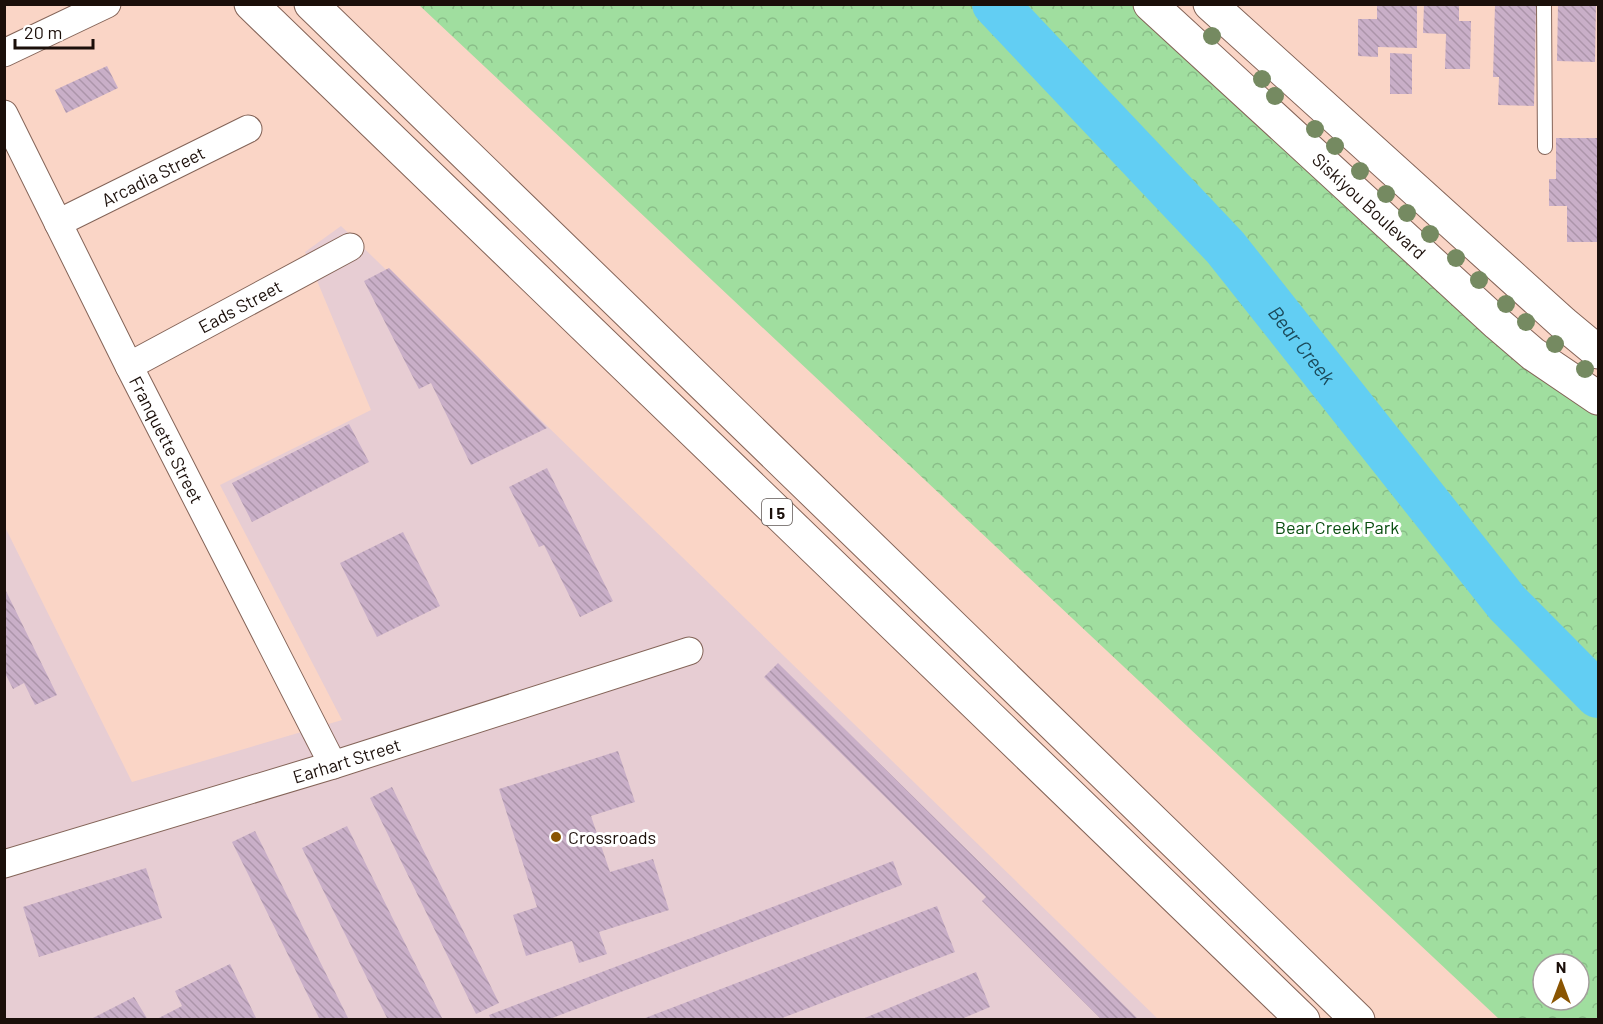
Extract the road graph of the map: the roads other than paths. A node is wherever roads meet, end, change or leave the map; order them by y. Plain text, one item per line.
1 (107, 4) edge
2 (251, 4) edge
3 (311, 4) edge
4 (1150, 4) edge
5 (1210, 4) edge
6 (1544, 4) edge
7 (4, 53) edge
8 (4, 114) edge
9 (248, 129) dead end
10 (1545, 147) dead end
11 (58, 223) junction
12 (350, 247) dead end
13 (1599, 352) edge
14 (129, 366) junction
15 (1599, 398) edge
16 (689, 651) dead end
17 (333, 765) junction
18 (4, 864) edge
19 (1303, 1020) edge
20 (1358, 1020) edge

1 - 7 street
2 - 19 main road, I 5
3 - 20 main road, I 5
4 - 15 main road, Siskiyou Boulevard
5 - 13 main road
6 - 10 lane
8 - 11 street, Franquette Street
9 - 11 street, Arcadia Street
11 - 14 street, Franquette Street
12 - 14 street, Eads Street
14 - 17 street, Franquette Street
16 - 17 street, Earhart Street
17 - 18 street, Earhart Street

